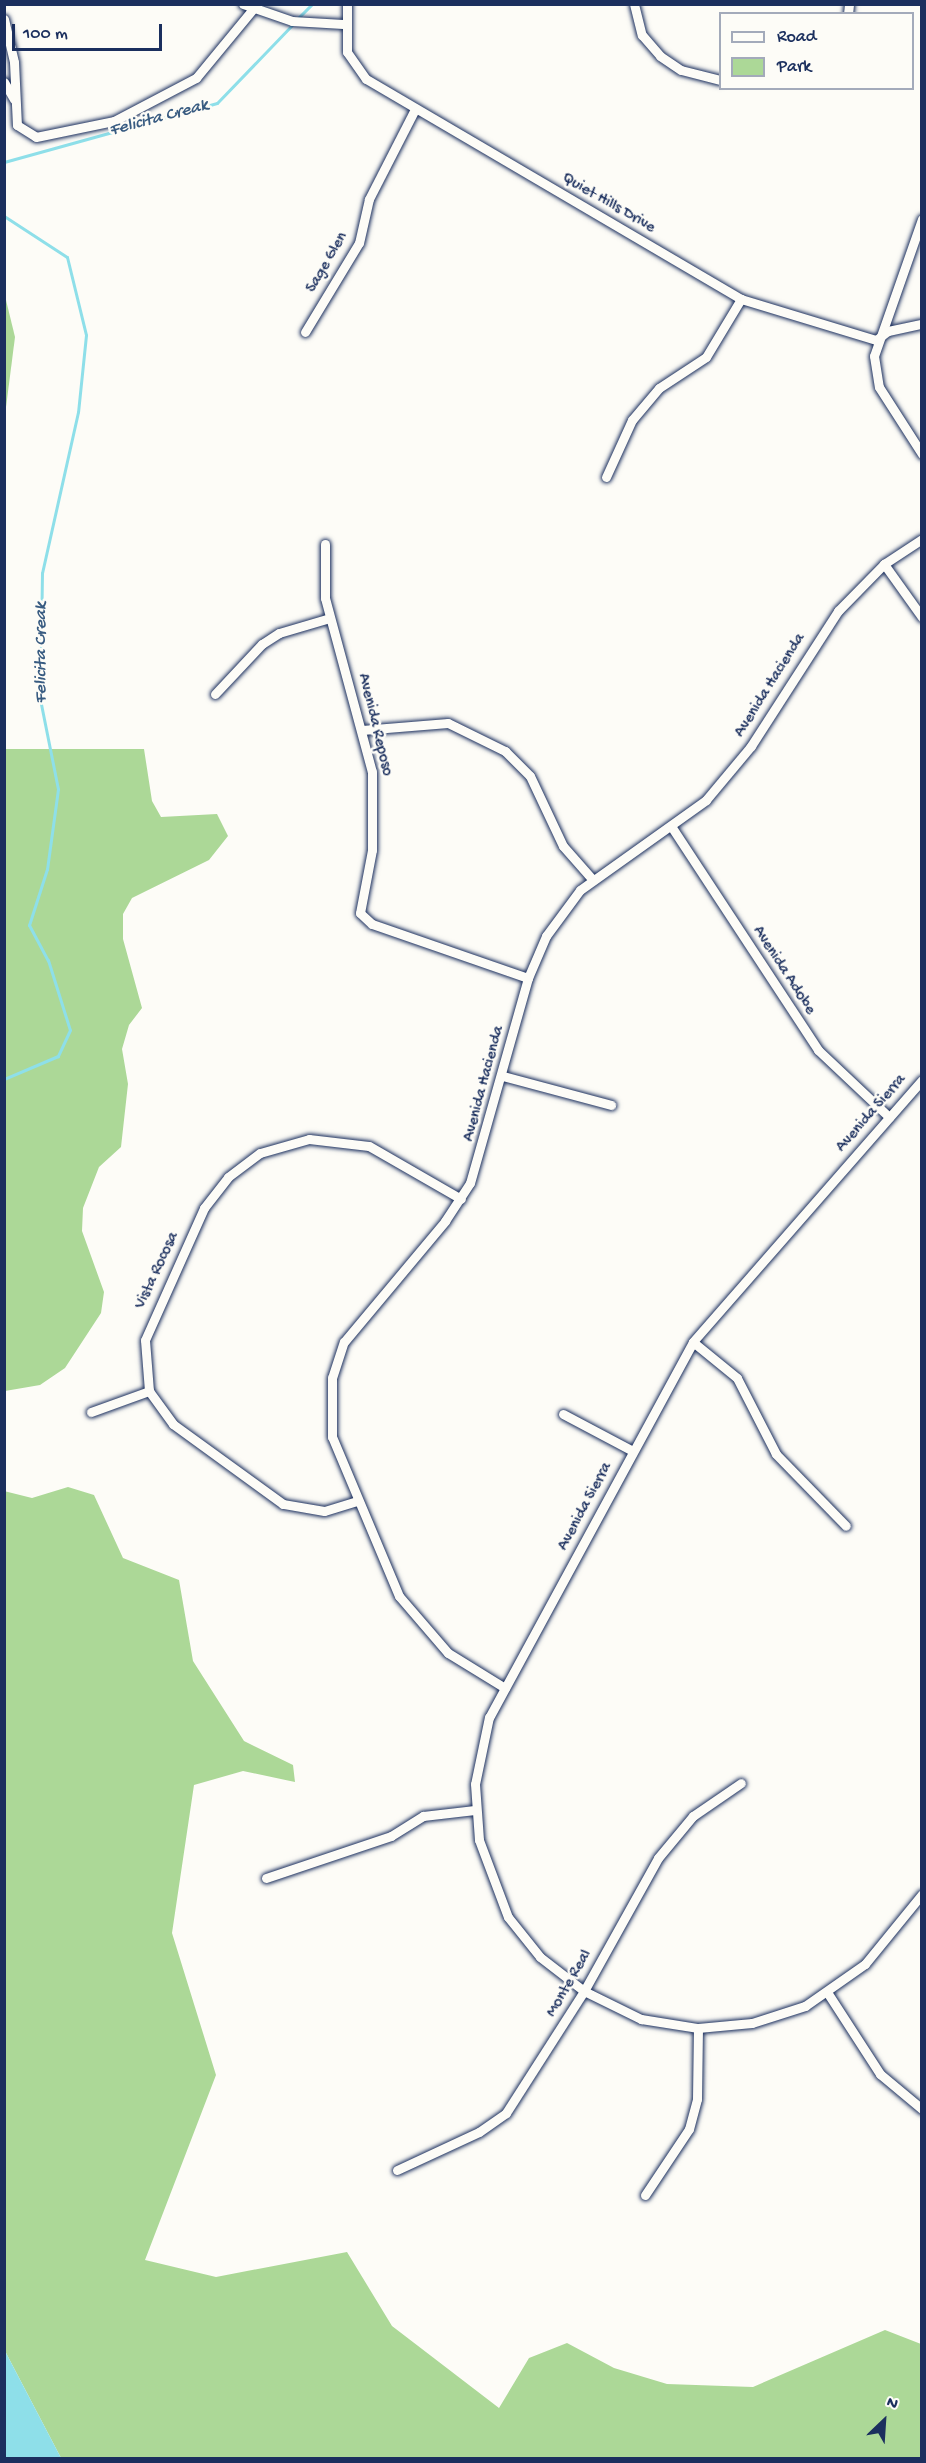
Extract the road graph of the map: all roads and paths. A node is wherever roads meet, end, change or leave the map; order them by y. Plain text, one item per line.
1 (243, 4) edge
2 (347, 4) edge
3 (633, 4) edge
4 (252, 10) junction
5 (4, 19) edge
6 (343, 24) junction
7 (719, 80) edge
8 (4, 82) edge
9 (15, 101) junction
10 (415, 109) junction
11 (921, 219) edge
12 (741, 299) junction
13 (921, 324) edge
14 (305, 332) dead end
15 (876, 340) junction
16 (921, 454) edge
17 (606, 477) dead end
18 (921, 539) edge
19 (325, 544) dead end
20 (884, 564) junction
21 (921, 617) edge
22 (330, 618) junction
23 (215, 694) dead end
24 (362, 730) junction
25 (671, 826) junction
26 (593, 880) junction
27 (528, 978) junction
28 (503, 1076) junction
29 (921, 1080) edge
30 (611, 1105) dead end
31 (889, 1116) junction
32 (461, 1199) junction
33 (693, 1342) junction
34 (149, 1391) junction
35 (91, 1412) dead end
36 (563, 1414) dead end
37 (633, 1452) junction
38 (357, 1501) junction
39 (846, 1526) dead end
40 (505, 1689) junction
41 (741, 1783) dead end
42 (475, 1810) junction
43 (266, 1878) dead end
44 (921, 1894) edge
45 (584, 1991) junction
46 (827, 1992) junction
47 (698, 2028) junction
48 (921, 2109) edge
49 (397, 2170) dead end
50 (645, 2195) dead end

1 - 4 street
2 - 6 street, Quiet Hills Drive
3 - 7 street
4 - 6 street
4 - 9 street
5 - 9 street
6 - 10 street, Quiet Hills Drive
8 - 9 street
10 - 12 street, Quiet Hills Drive
10 - 14 street, Sage Glen
11 - 15 street
12 - 15 street, Quiet Hills Drive
12 - 17 street
13 - 15 street
15 - 16 street
18 - 20 street, Avenida Hacienda
19 - 22 street, Avenida Reposo
20 - 21 street
20 - 25 street, Avenida Hacienda
22 - 23 street
22 - 24 street, Avenida Reposo
24 - 26 street
24 - 27 street, Avenida Reposo
25 - 26 street, Avenida Hacienda
25 - 31 street, Avenida Adobe
26 - 27 street, Avenida Hacienda
27 - 28 street, Avenida Hacienda
28 - 30 street
28 - 32 street, Avenida Hacienda
29 - 31 street, Avenida Sierra
31 - 33 street, Avenida Sierra
32 - 34 street, Vista Rocosa
32 - 38 street, Avenida Hacienda
33 - 37 street, Avenida Sierra
33 - 39 street
34 - 35 street
34 - 38 street
36 - 37 street
37 - 40 street, Avenida Sierra
38 - 40 street, Avenida Hacienda
40 - 42 street, Avenida Sierra
41 - 45 street, Monte Real
42 - 43 street
42 - 45 street, Avenida Sierra
44 - 46 street, Avenida Sierra
45 - 47 street, Avenida Sierra
45 - 49 street, Monte Real
46 - 47 street, Avenida Sierra
46 - 48 street
47 - 50 street

